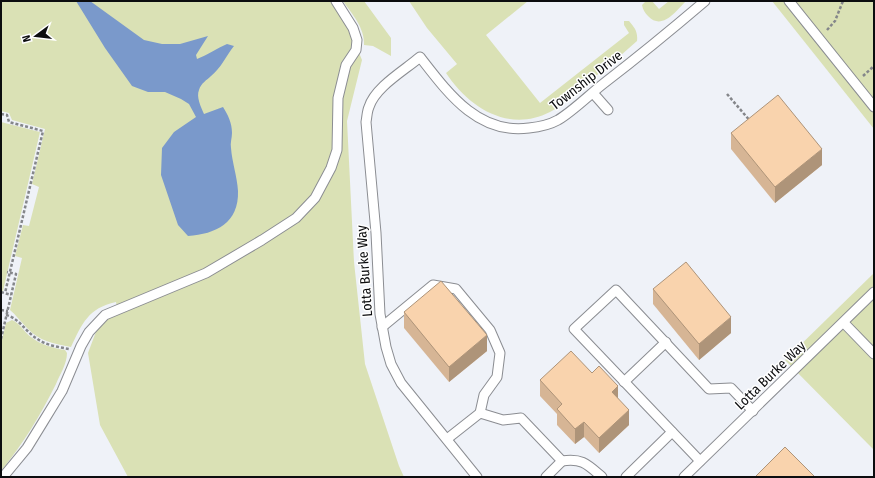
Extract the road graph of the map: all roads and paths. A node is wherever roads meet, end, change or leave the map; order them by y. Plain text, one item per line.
1 (336, 1) edge
2 (705, 1) edge
3 (789, 1) edge
4 (843, 1) edge
5 (819, 38) junction
6 (420, 58) joint
7 (593, 93) junction
8 (727, 94) dead end
9 (874, 107) edge
10 (608, 110) dead end
11 (1, 114) edge
12 (751, 122) edge
13 (8, 272) junction
14 (874, 292) edge
15 (3, 293) edge
16 (11, 295) junction
17 (1, 310) edge
18 (8, 311) junction
19 (6, 316) junction
20 (844, 322) junction
21 (382, 327) junction
22 (1, 339) edge
23 (666, 342) junction
24 (79, 352) junction
25 (874, 354) edge
26 (624, 382) junction
27 (753, 411) junction
28 (480, 413) junction
29 (672, 432) junction
30 (448, 439) junction
31 (700, 461) junction
32 (562, 462) junction
33 (3, 477) edge
34 (476, 477) edge
35 (546, 477) edge
36 (602, 477) edge
37 (626, 477) edge
38 (684, 477) edge

1 - 24 lane
2 - 7 lane, Township Drive
3 - 5 lane
4 - 5 path
5 - 9 lane
6 - 7 lane, Township Drive
6 - 21 lane, Lotta Burke Way
7 - 10 lane
8 - 12 path
11 - 13 path
13 - 15 path
13 - 16 path
14 - 20 lane, Lotta Burke Way
15 - 16 path
16 - 18 path
17 - 18 path
18 - 19 path
19 - 22 path
19 - 24 path
20 - 25 lane
20 - 27 lane, Lotta Burke Way
21 - 28 lane
21 - 30 lane, Lotta Burke Way
23 - 26 lane
23 - 26 lane
23 - 27 lane
24 - 33 lane
26 - 29 lane
27 - 31 lane, Lotta Burke Way
28 - 30 lane
28 - 32 lane
29 - 31 lane
29 - 37 lane
30 - 34 lane, Lotta Burke Way
31 - 38 lane, Lotta Burke Way
32 - 35 lane
32 - 36 lane

